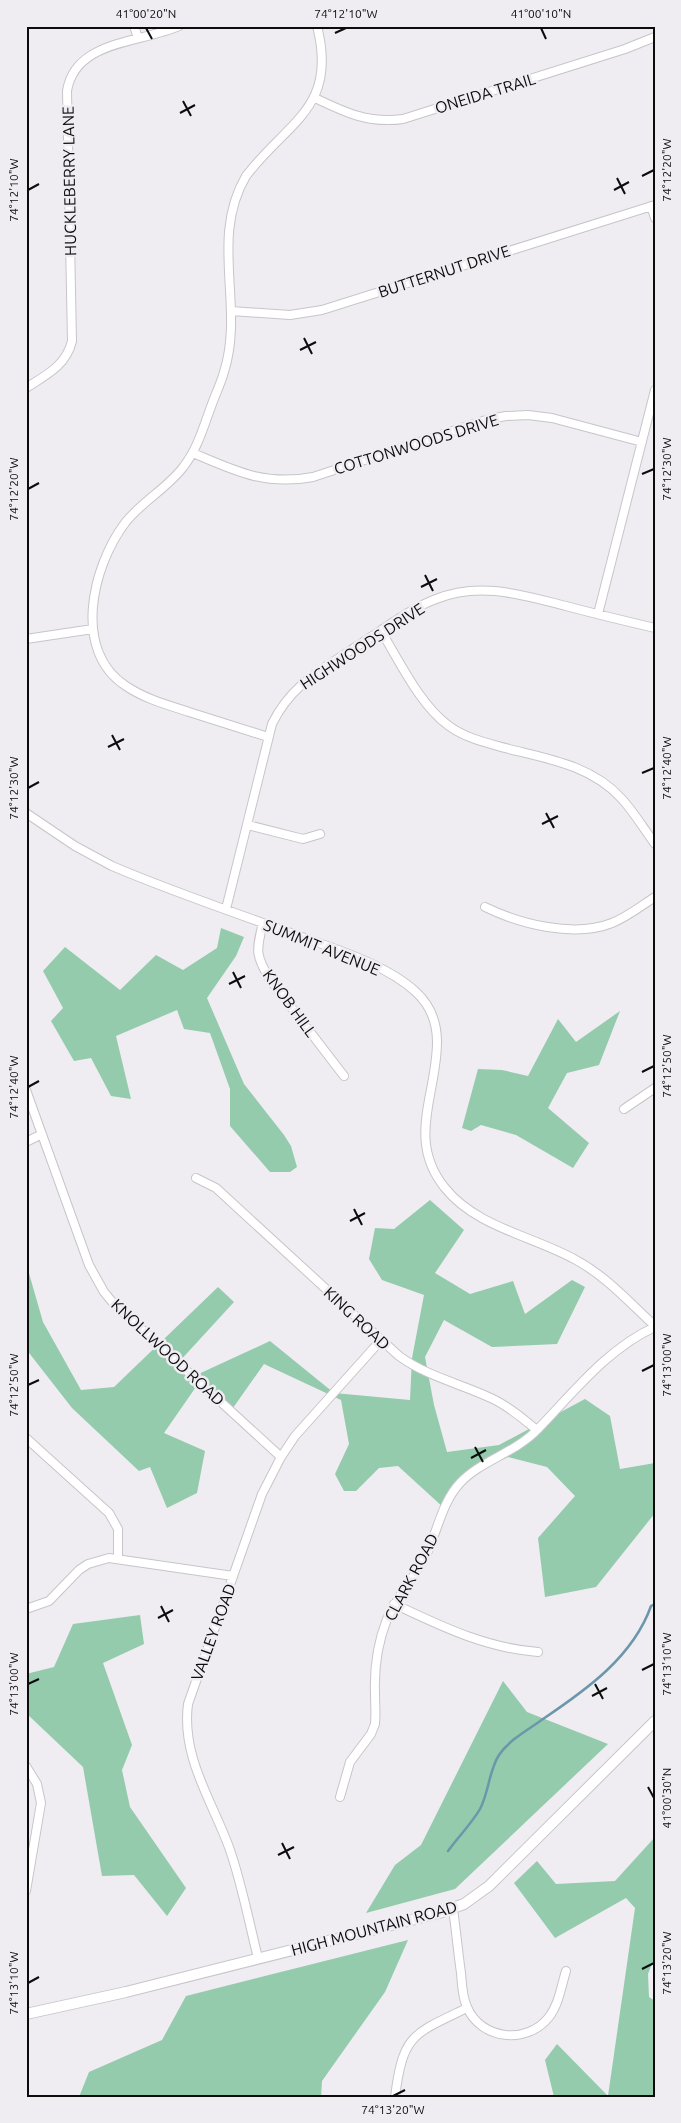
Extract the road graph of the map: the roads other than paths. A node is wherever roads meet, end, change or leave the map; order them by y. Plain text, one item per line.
1 (134, 26) edge
2 (179, 26) edge
3 (317, 26) edge
4 (655, 36) edge
5 (138, 38) junction
6 (314, 98) junction
7 (653, 205) edge
8 (655, 218) edge
9 (231, 311) junction
10 (26, 388) edge
11 (655, 390) edge
12 (642, 442) junction
13 (193, 453) junction
14 (598, 614) junction
15 (655, 628) edge
16 (93, 629) junction
17 (381, 631) junction
18 (26, 639) edge
19 (268, 737) junction
20 (26, 813) edge
21 (248, 825) junction
22 (320, 834) dead end
23 (655, 844) edge
24 (655, 897) edge
25 (485, 907) dead end
26 (226, 909) junction
27 (263, 923) junction
28 (344, 1076) dead end
29 (655, 1088) edge
30 (26, 1090) edge
31 (624, 1109) dead end
32 (42, 1134) junction
33 (26, 1142) edge
34 (196, 1178) dead end
35 (655, 1327) edge
36 (381, 1340) junction
37 (537, 1430) junction
38 (26, 1438) edge
39 (281, 1457) junction
40 (118, 1558) junction
41 (233, 1576) junction
42 (394, 1604) junction
43 (26, 1609) edge
44 (538, 1652) dead end
45 (655, 1720) edge
46 (26, 1766) edge
47 (340, 1797) dead end
48 (26, 1891) edge
49 (453, 1909) junction
50 (258, 1958) junction
51 (566, 1971) dead end
52 (467, 2008) junction
53 (26, 2014) edge
54 (395, 2097) edge

1 - 5 street
2 - 5 street, HUCKLEBERRY LANE
3 - 6 street
4 - 6 street, ONEIDA TRAIL
5 - 10 street, HUCKLEBERRY LANE
6 - 9 street
7 - 8 street
7 - 9 street, BUTTERNUT DRIVE
9 - 13 street
11 - 12 street
12 - 13 street, COTTONWOODS DRIVE
12 - 14 street
13 - 16 street
14 - 15 street, HIGHWOODS DRIVE
14 - 17 street, HIGHWOODS DRIVE
16 - 18 street
16 - 19 street
17 - 19 street, HIGHWOODS DRIVE
17 - 23 street
19 - 21 street, HIGHWOODS DRIVE
20 - 26 street, SUMMIT AVENUE
21 - 22 street
21 - 26 street, HIGHWOODS DRIVE
24 - 25 street
26 - 27 street, SUMMIT AVENUE
27 - 28 street, KNOB HILL
27 - 35 street, SUMMIT AVENUE
29 - 31 street
30 - 32 street, KNOLLWOOD ROAD
32 - 33 street
32 - 39 street, KNOLLWOOD ROAD
34 - 36 street, KING ROAD
35 - 37 street, CLARK ROAD
36 - 37 street, KING ROAD
36 - 39 street, VALLEY ROAD
37 - 42 street, CLARK ROAD
38 - 40 street
39 - 41 street, VALLEY ROAD
40 - 41 street
40 - 43 street
41 - 50 street, VALLEY ROAD
42 - 44 street
42 - 47 street, CLARK ROAD
45 - 49 main road, HIGH MOUNTAIN ROAD
46 - 48 street
49 - 50 main road, HIGH MOUNTAIN ROAD
49 - 52 street
50 - 53 main road, HIGH MOUNTAIN ROAD
51 - 52 street
52 - 54 street

